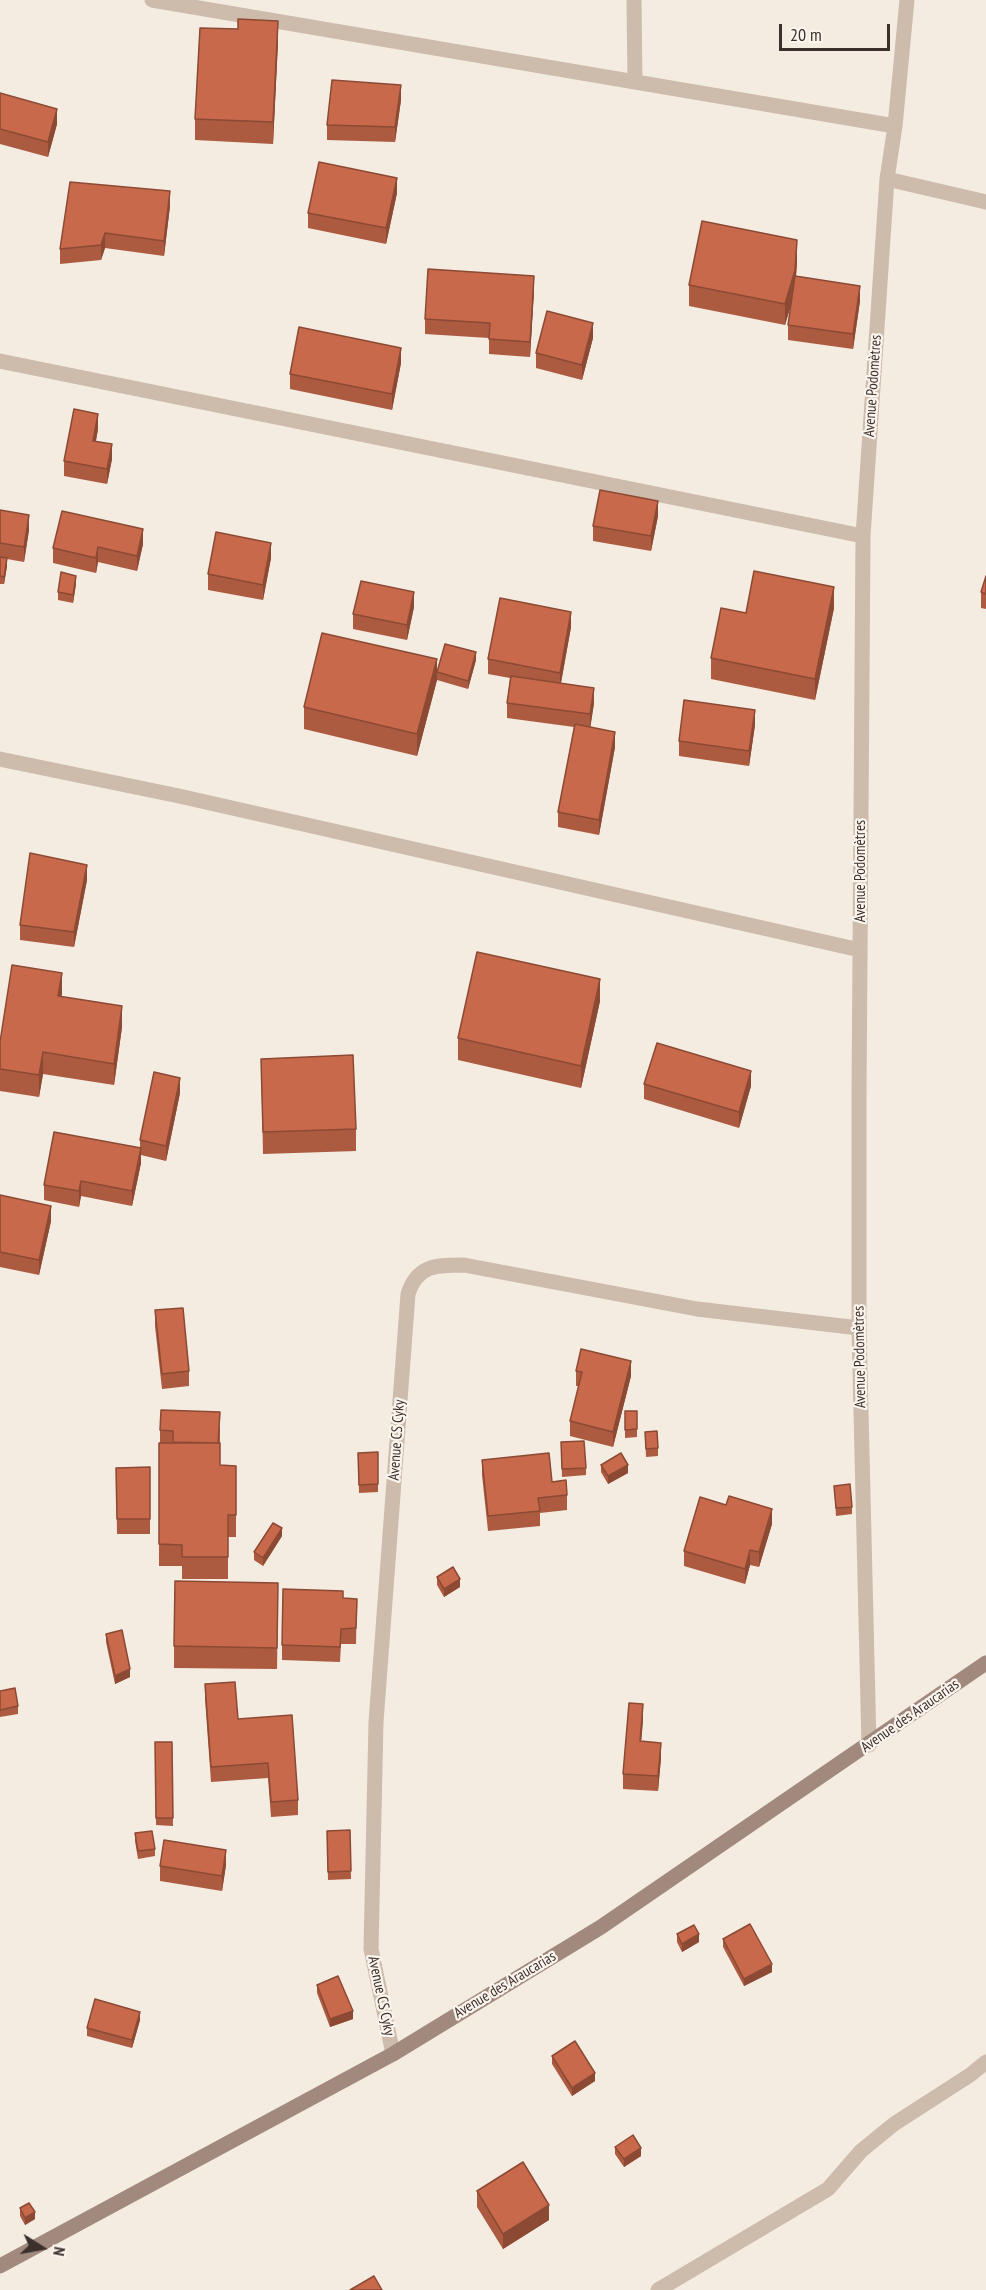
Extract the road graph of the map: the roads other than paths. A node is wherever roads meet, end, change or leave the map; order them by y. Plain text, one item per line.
1 (152, 0) edge
2 (634, 0) edge
3 (907, 0) edge
4 (634, 82) junction
5 (895, 126) junction
6 (887, 179) junction
7 (986, 202) edge
8 (0, 361) edge
9 (863, 536) junction
10 (0, 759) edge
11 (860, 950) junction
12 (860, 1328) junction
13 (986, 1663) edge
14 (869, 1744) junction
15 (393, 2054) junction
16 (986, 2062) edge
17 (0, 2266) edge
18 (658, 2290) edge

1 - 4 street
2 - 4 street
3 - 5 street, Avenue Podomètres
4 - 5 street
5 - 6 street, Avenue Podomètres
6 - 7 street
6 - 9 street, Avenue Podomètres
8 - 9 street
9 - 11 street, Avenue Podomètres
10 - 11 street
11 - 12 street, Avenue Podomètres
12 - 14 street, Avenue Podomètres
12 - 15 street, Avenue CS Cyky
13 - 14 street, Avenue des Araucarias
14 - 15 street, Avenue des Araucarias
15 - 17 street, Avenue des Araucarias
16 - 18 street

